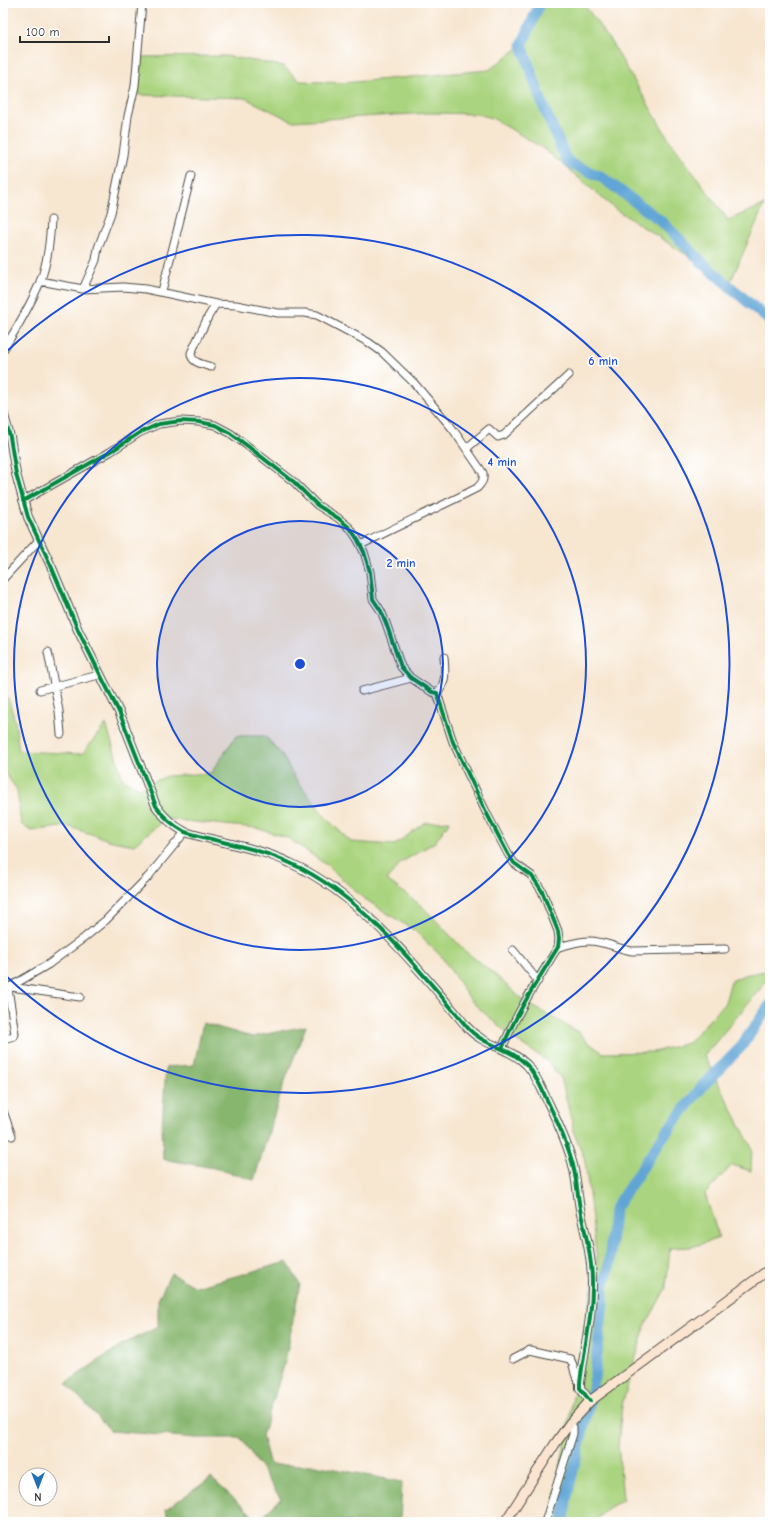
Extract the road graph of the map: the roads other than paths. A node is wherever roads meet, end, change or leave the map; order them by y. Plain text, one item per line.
1 (142, 3) edge
2 (191, 176) dead end
3 (52, 220) dead end
4 (40, 281) junction
5 (83, 289) junction
6 (162, 292) junction
7 (216, 304) junction
8 (3, 350) edge
9 (211, 367) dead end
10 (569, 376) dead end
11 (3, 412) edge
12 (467, 448) junction
13 (23, 501) junction
14 (39, 540) junction
15 (361, 545) junction
16 (3, 578) edge
17 (48, 652) dead end
18 (444, 657) dead end
19 (100, 675) junction
20 (411, 678) junction
21 (54, 687) junction
22 (40, 690) dead end
23 (362, 691) dead end
24 (436, 693) junction
25 (61, 734) dead end
26 (185, 832) junction
27 (558, 947) junction
28 (725, 949) dead end
29 (513, 950) dead end
30 (3, 981) edge
31 (538, 981) junction
32 (6, 989) edge
33 (80, 997) dead end
34 (3, 1039) edge
35 (502, 1049) junction
36 (3, 1111) edge
37 (12, 1136) dead end
38 (770, 1269) edge
39 (513, 1359) dead end
40 (580, 1383) junction
41 (590, 1401) junction
42 (570, 1423) junction
43 (505, 1522) edge
44 (545, 1522) edge

1 - 5 street
2 - 6 street
3 - 4 street
4 - 5 street
4 - 8 street
5 - 6 street
6 - 7 street
7 - 9 street
7 - 12 street
10 - 12 street
11 - 13 street
12 - 15 street
13 - 14 street
13 - 15 street
14 - 16 street
14 - 19 street
15 - 20 street
17 - 21 street
18 - 24 street
19 - 21 street
19 - 26 street
20 - 23 street
20 - 24 street
21 - 22 street
21 - 25 street
24 - 27 street
26 - 32 street
26 - 35 street
27 - 28 street
27 - 31 street
29 - 31 street
30 - 32 street
31 - 35 street
32 - 33 street
32 - 34 street
35 - 40 street
36 - 37 street
38 - 41 main road
39 - 40 street
40 - 41 street
41 - 42 main road
42 - 43 main road
42 - 44 street

